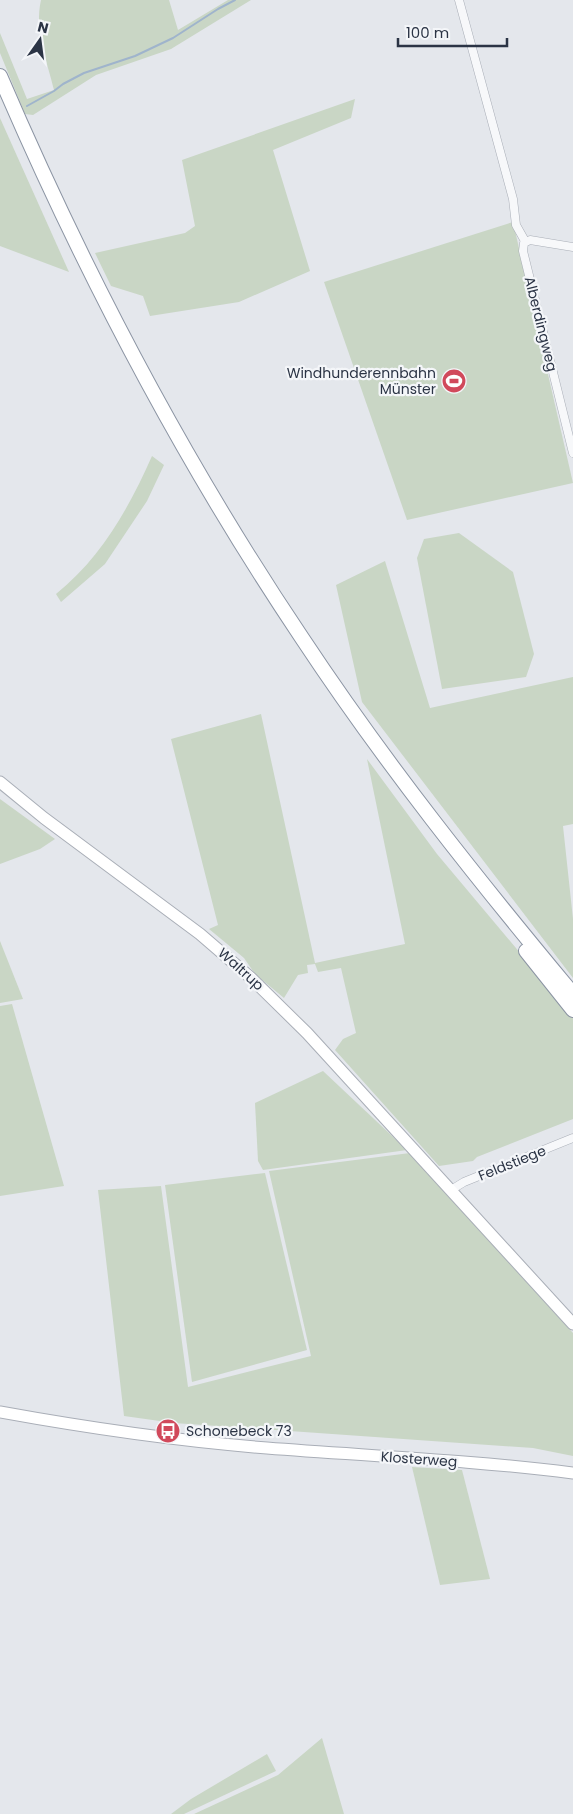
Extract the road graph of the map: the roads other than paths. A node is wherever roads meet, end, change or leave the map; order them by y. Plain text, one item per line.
1 (459, 0) edge
2 (0, 76) edge
3 (0, 98) edge
4 (526, 241) junction
5 (573, 247) edge
6 (573, 453) edge
7 (0, 782) edge
8 (573, 994) edge
9 (573, 1010) edge
10 (573, 1138) edge
11 (451, 1190) junction
12 (573, 1324) edge
13 (0, 1412) edge
14 (573, 1473) edge

1 - 4 street
2 - 8 highway
3 - 9 highway
4 - 5 street
4 - 6 street, Alberdingweg
7 - 11 main road, Waltrup
10 - 11 street, Feldstiege
11 - 12 main road, Waltrup
13 - 14 main road, Klosterweg

